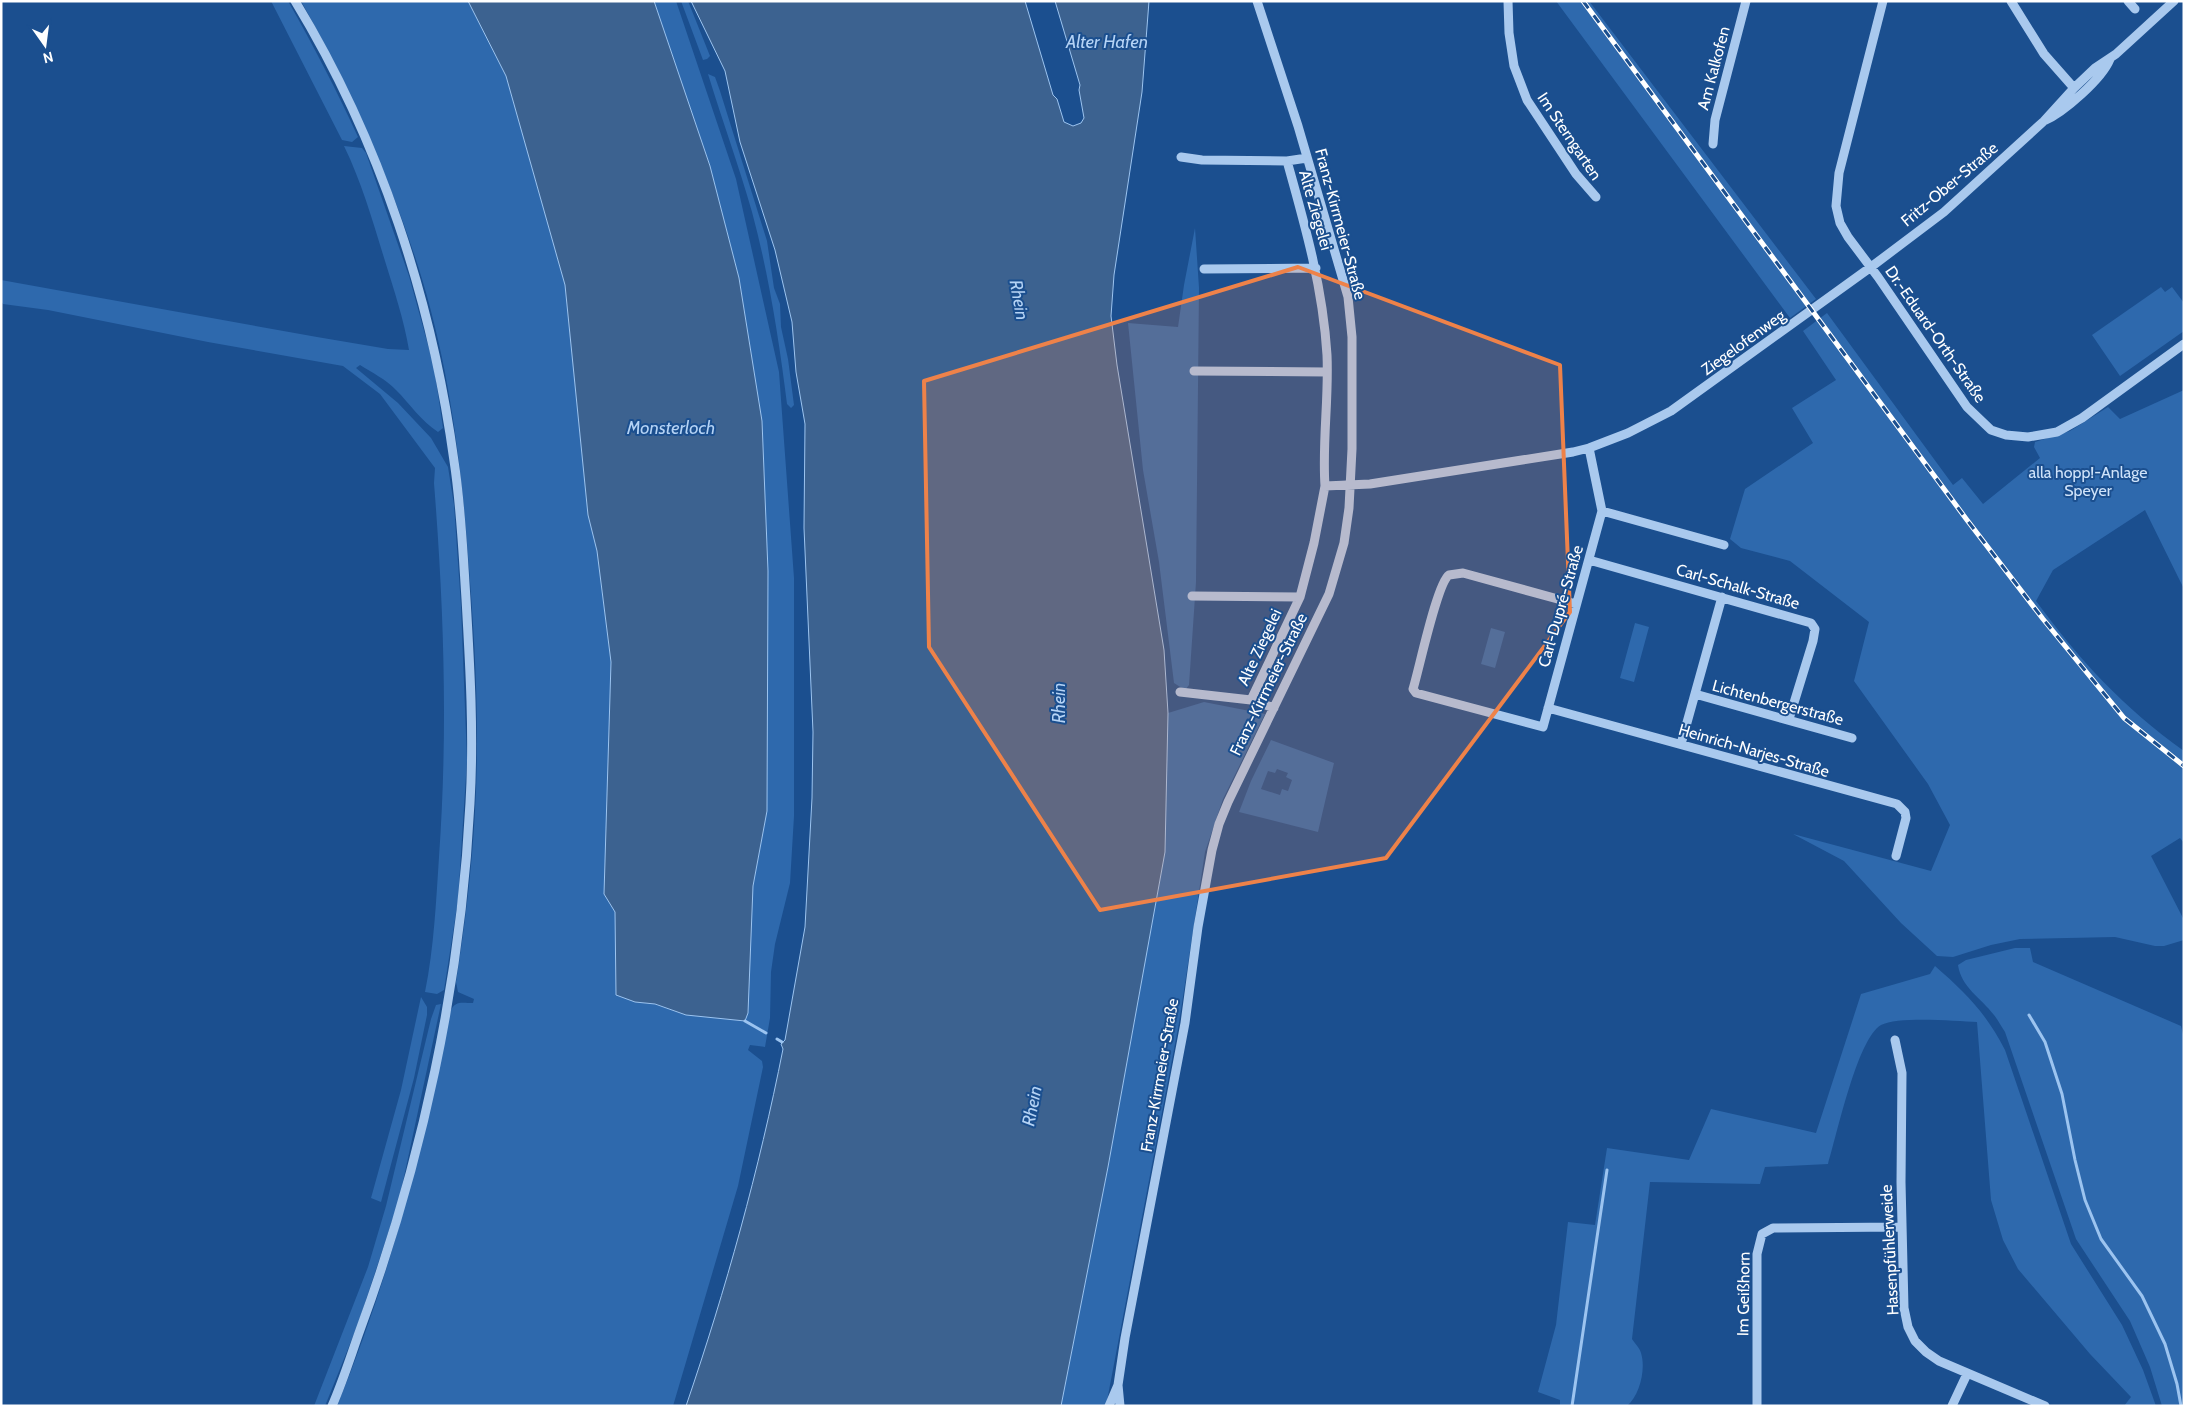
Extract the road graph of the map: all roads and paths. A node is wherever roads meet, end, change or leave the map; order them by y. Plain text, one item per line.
1 (295, 1) edge
2 (1257, 1) edge
3 (1508, 1) edge
4 (1746, 1) edge
5 (1883, 1) edge
6 (2011, 1) edge
7 (2128, 1) edge
8 (2174, 1) edge
9 (2135, 9) dead end
10 (2110, 59) junction
11 (2074, 88) junction
12 (2044, 121) junction
13 (1713, 144) dead end
14 (1181, 157) dead end
15 (1307, 158) junction
16 (1287, 160) junction
17 (1596, 197) dead end
18 (1871, 267) junction
19 (1316, 268) junction
20 (1204, 269) dead end
21 (2184, 344) edge
22 (1194, 371) dead end
23 (1327, 372) junction
24 (1589, 448) junction
25 (1351, 485) junction
26 (1324, 486) junction
27 (1602, 511) junction
28 (1724, 544) dead end
29 (1589, 560) junction
30 (1192, 596) dead end
31 (1300, 596) junction
32 (1722, 597) junction
33 (1576, 604) junction
34 (1180, 692) dead end
35 (1695, 694) junction
36 (1251, 700) junction
37 (1274, 708) junction
38 (1548, 708) junction
39 (1789, 719) junction
40 (1852, 738) dead end
41 (1681, 744) junction
42 (1896, 856) dead end
43 (1895, 1040) dead end
44 (1901, 1227) junction
45 (1967, 1374) junction
46 (1118, 1385) junction
47 (332, 1406) edge
48 (1109, 1406) edge
49 (1120, 1406) edge
50 (1758, 1406) edge
51 (1952, 1406) edge
52 (2045, 1406) edge

1 - 47 street
2 - 15 street, Franz-Kirrmeier-Straße
3 - 17 street, Im Sterngarten
4 - 13 street, Am Kalkofen
5 - 18 street
6 - 11 street
7 - 9 street
8 - 10 street, Fritz-Ober-Straße
10 - 11 street, Fritz-Ober-Straße
10 - 12 street, Fritz-Ober-Straße
11 - 12 street, Fritz-Ober-Straße
12 - 18 street, Fritz-Ober-Straße
14 - 16 street, Alte Ziegelei
15 - 16 street, Alte Ziegelei
15 - 25 street, Franz-Kirrmeier-Straße
16 - 19 street, Alte Ziegelei
18 - 21 street, Dr.-Eduard-Orth-Straße
18 - 24 street, Ziegelofenweg
19 - 20 street, Alte Ziegelei
19 - 23 street, Alte Ziegelei
22 - 23 street
23 - 26 street, Alte Ziegelei
24 - 25 street, Ziegelofenweg
24 - 27 street, Carl-Dupré-Straße
25 - 26 street
25 - 37 street, Franz-Kirrmeier-Straße
26 - 31 street, Alte Ziegelei
27 - 28 street
27 - 29 street, Carl-Dupré-Straße
29 - 32 street, Carl-Schalk-Straße
29 - 33 street, Carl-Dupré-Straße
30 - 31 street, Alte Ziegelei
31 - 36 street, Alte Ziegelei
32 - 35 street, Lichtenbergerstraße
32 - 39 street, Carl-Schalk-Straße
33 - 38 street, Carl-Dupré-Straße
33 - 38 street, Carl-Dupré-Straße
34 - 36 street, Alte Ziegelei
35 - 39 street, Lichtenbergerstraße
35 - 41 street, Lichtenbergerstraße
36 - 37 street
37 - 46 street, Franz-Kirrmeier-Straße
38 - 41 street, Heinrich-Narjes-Straße
39 - 40 street, Lichtenbergerstraße
41 - 42 street, Heinrich-Narjes-Straße
43 - 44 street, Hasenpfühlerweide
44 - 45 street, Hasenpfühlerweide
44 - 50 street, Im Geißhorn
45 - 51 street
45 - 52 street, Hasenpfühlerweide
46 - 48 street, Franz-Kirrmeier-Straße
46 - 49 street, Franz-Kirrmeier-Straße

